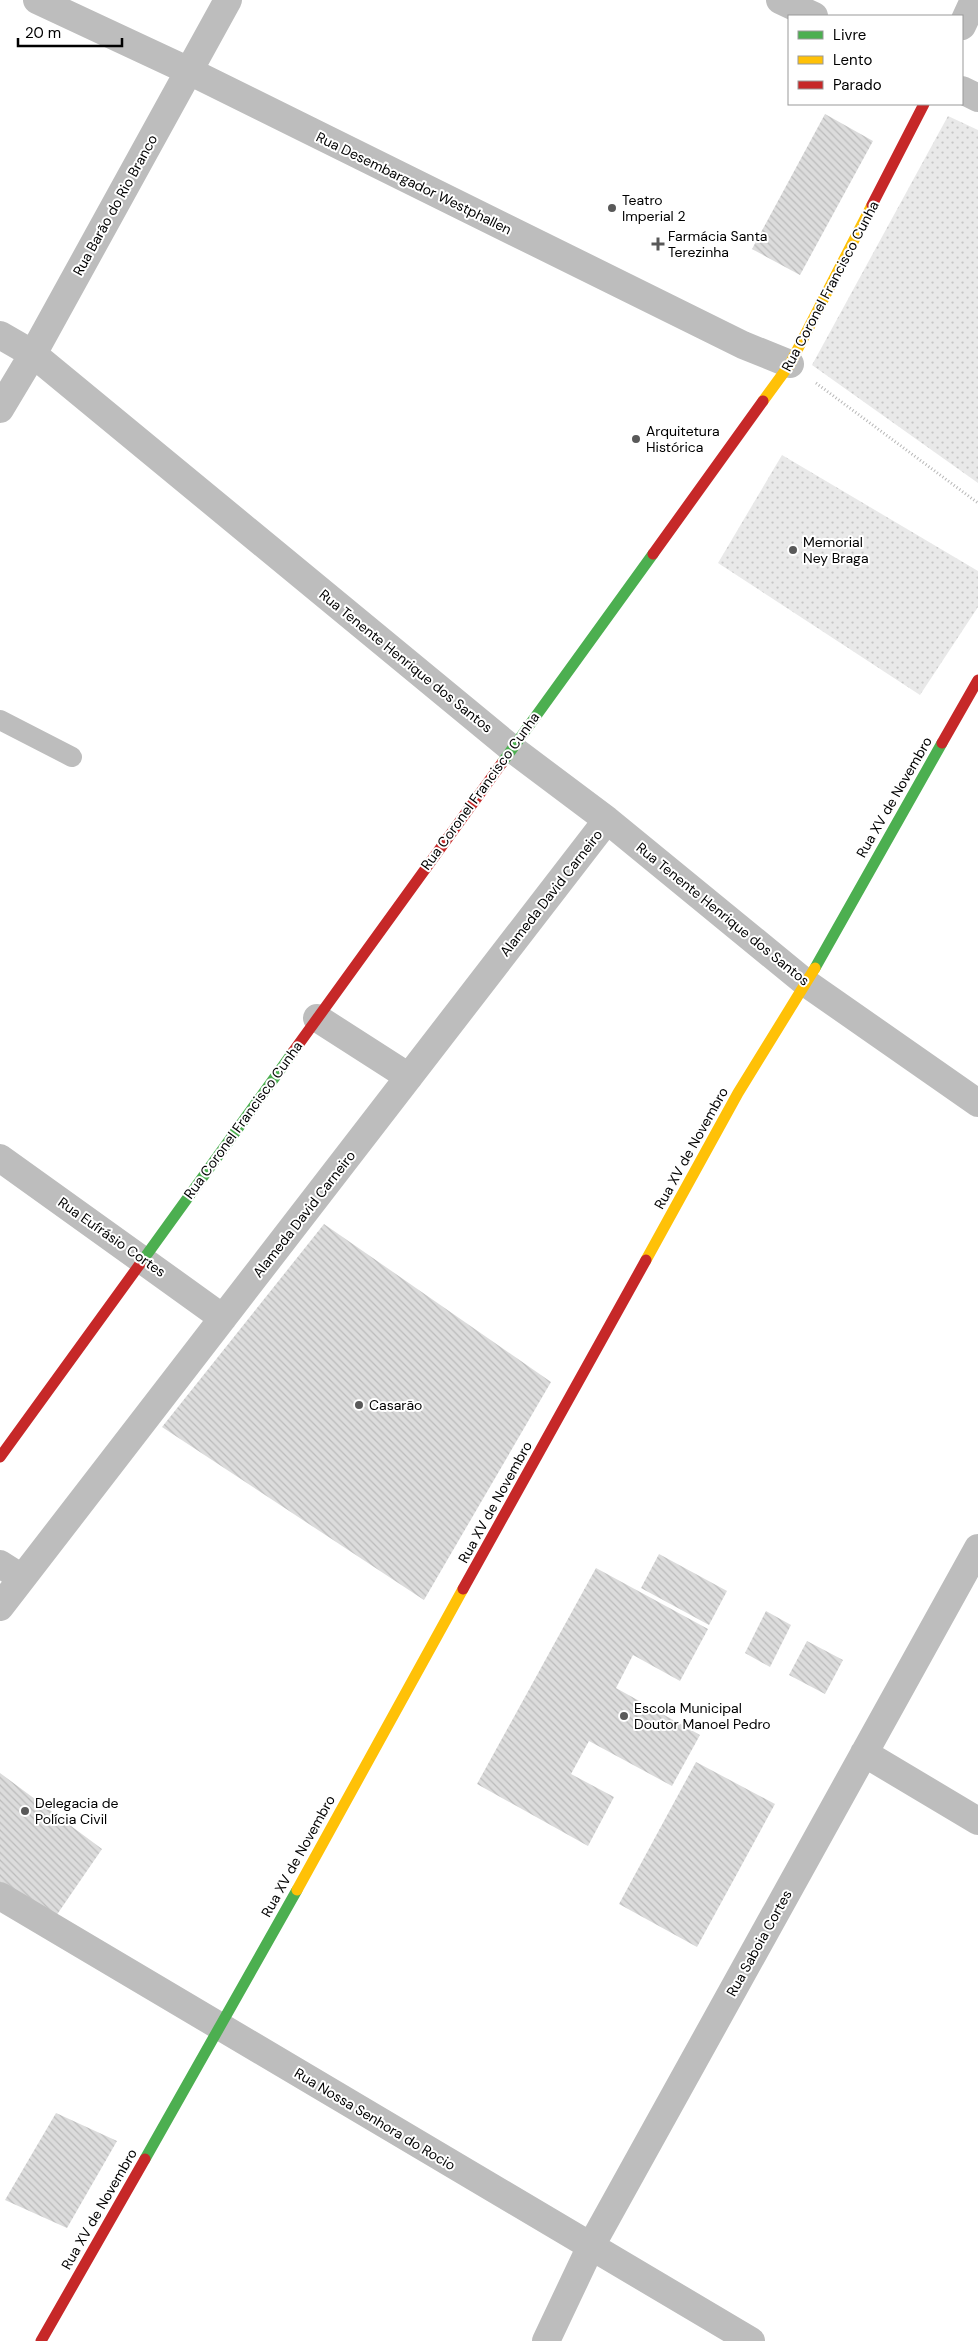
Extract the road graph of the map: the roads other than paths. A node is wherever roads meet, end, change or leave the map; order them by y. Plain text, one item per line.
1 (37, 0) edge
2 (228, 0) edge
3 (780, 0) edge
4 (974, 0) edge
5 (812, 15) edge
6 (963, 24) edge
7 (189, 72) junction
8 (963, 90) edge
9 (978, 98) edge
10 (923, 105) edge
11 (0, 335) edge
12 (33, 354) junction
13 (790, 364) junction
14 (0, 409) edge
15 (978, 680) edge
16 (0, 720) edge
17 (512, 748) junction
18 (72, 757) dead end
19 (607, 820) junction
20 (806, 983) junction
21 (316, 1018) junction
22 (409, 1078) junction
23 (978, 1104) edge
24 (0, 1158) edge
25 (143, 1258) junction
26 (223, 1318) junction
27 (0, 1457) edge
28 (978, 1548) edge
29 (11, 1571) edge
30 (0, 1608) edge
31 (864, 1753) junction
32 (978, 1821) edge
33 (0, 1896) edge
34 (221, 2027) junction
35 (591, 2246) junction
36 (40, 2341) edge
37 (546, 2341) edge
38 (751, 2341) edge

1 - 7 street, Rua Desembargador Westphallen
2 - 7 street, Rua Barão do Rio Branco
3 - 5 street
4 - 6 street
7 - 12 street, Rua Barão do Rio Branco
7 - 13 street, Rua Desembargador Westphallen
8 - 9 street
10 - 13 street, Rua Coronel Francisco Cunha
11 - 12 street, Rua Tenente Henrique dos Santos
12 - 14 street, Rua Barão do Rio Branco
12 - 17 street, Rua Tenente Henrique dos Santos
13 - 17 street, Rua Coronel Francisco Cunha
15 - 20 street, Rua XV de Novembro
16 - 18 lane
17 - 19 street, Rua Tenente Henrique dos Santos
17 - 21 street, Rua Coronel Francisco Cunha
19 - 20 street, Rua Tenente Henrique dos Santos
19 - 22 street, Alameda David Carneiro
20 - 23 street, Rua Tenente Henrique dos Santos
20 - 34 street, Rua XV de Novembro
21 - 22 street
21 - 25 street, Rua Coronel Francisco Cunha
22 - 26 street, Alameda David Carneiro
24 - 25 street, Rua Eufrásio Cortes
25 - 26 street, Rua Eufrásio Cortes
25 - 27 street, Rua Coronel Francisco Cunha
26 - 29 street, Alameda David Carneiro
28 - 31 street, Rua Saboia Cortes
29 - 30 street, Alameda David Carneiro
31 - 32 street
31 - 35 street, Rua Saboia Cortes
33 - 34 street, Rua Nossa Senhora do Rocio
34 - 35 street, Rua Nossa Senhora do Rocio
34 - 36 street, Rua XV de Novembro
35 - 37 street, Rua Saboia Cortes
35 - 38 street, Rua Nossa Senhora do Rocio

